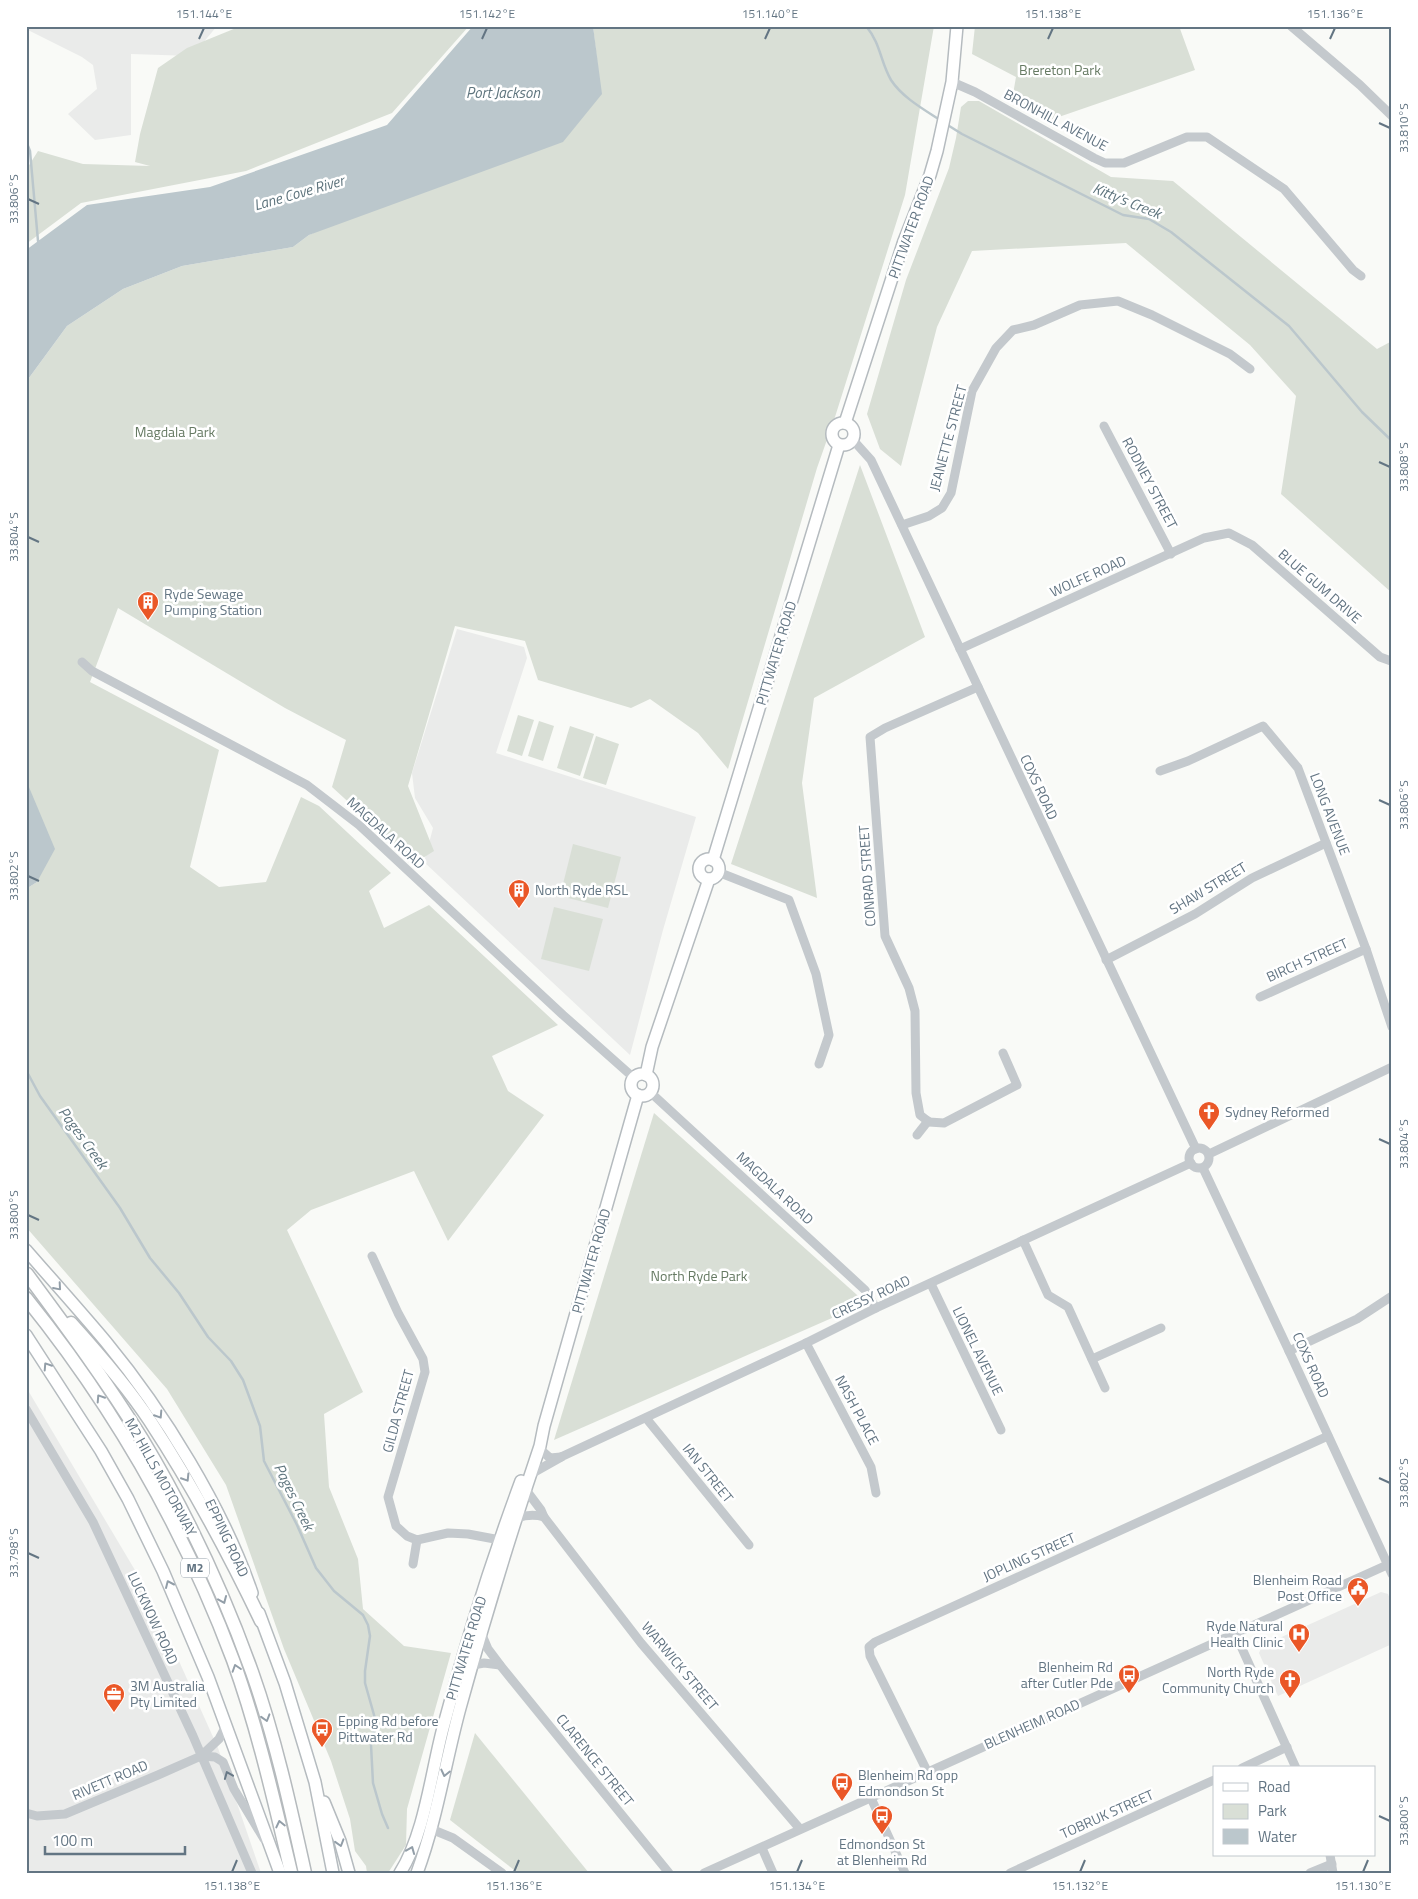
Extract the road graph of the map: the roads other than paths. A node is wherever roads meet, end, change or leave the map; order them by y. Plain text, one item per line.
1 (956, 26) edge
2 (1291, 26) edge
3 (952, 82) junction
4 (1392, 116) edge
5 (1361, 276) dead end
6 (1250, 369) dead end
7 (845, 423) junction
8 (1104, 426) dead end
9 (853, 440) junction
10 (840, 445) junction
11 (902, 525) junction
12 (1229, 533) joint
13 (1171, 554) junction
14 (960, 649) junction
15 (1391, 661) edge
16 (82, 662) dead end
17 (978, 688) junction
18 (1160, 771) dead end
19 (1326, 843) junction
20 (712, 860) junction
21 (714, 876) junction
22 (1366, 949) junction
23 (1106, 960) junction
24 (1260, 997) dead end
25 (1392, 1027) edge
26 (1003, 1053) dead end
27 (819, 1064) dead end
28 (1392, 1067) edge
29 (646, 1075) junction
30 (634, 1078) junction
31 (650, 1092) junction
32 (638, 1095) junction
33 (928, 1121) junction
34 (917, 1136) dead end
35 (1196, 1149) junction
36 (1208, 1154) junction
37 (1191, 1163) junction
38 (1203, 1168) junction
39 (1023, 1240) junction
40 (26, 1250) edge
41 (372, 1256) dead end
42 (27, 1274) edge
43 (931, 1284) junction
44 (1392, 1296) edge
45 (26, 1298) edge
46 (876, 1308) junction
47 (1160, 1328) dead end
48 (26, 1335) edge
49 (806, 1343) junction
50 (1289, 1351) junction
51 (1092, 1359) junction
52 (1105, 1388) dead end
53 (26, 1409) edge
54 (646, 1418) junction
55 (544, 1426) junction
56 (1001, 1430) dead end
57 (1328, 1436) junction
58 (540, 1446) junction
59 (563, 1456) junction
60 (531, 1474) junction
61 (526, 1490) junction
62 (876, 1493) dead end
63 (544, 1517) junction
64 (516, 1522) junction
65 (417, 1540) junction
66 (500, 1540) junction
67 (748, 1544) dead end
68 (413, 1564) dead end
69 (1388, 1565) junction
70 (501, 1568) junction
71 (1392, 1574) edge
72 (262, 1621) junction
73 (1235, 1633) junction
74 (482, 1634) junction
75 (473, 1665) junction
76 (500, 1665) junction
77 (226, 1726) junction
78 (1287, 1747) junction
79 (201, 1756) junction
80 (1246, 1766) edge
81 (1295, 1766) edge
82 (927, 1771) junction
83 (1213, 1780) edge
84 (315, 1782) junction
85 (871, 1798) junction
86 (26, 1813) edge
87 (419, 1826) junction
88 (431, 1829) junction
89 (800, 1830) junction
90 (270, 1848) junction
91 (762, 1848) junction
92 (1332, 1864) edge
93 (419, 1869) edge
94 (286, 1872) edge
95 (252, 1873) edge
96 (305, 1873) edge
97 (333, 1873) edge
98 (349, 1873) edge
99 (400, 1873) edge
100 (502, 1873) edge
101 (668, 1873) edge
102 (704, 1873) edge
103 (773, 1873) edge
104 (905, 1873) edge
105 (1010, 1873) edge
106 (1310, 1873) edge

1 - 3 main road, PITTWATER ROAD
2 - 4 street
3 - 5 street, BRONHILL AVENUE
3 - 7 main road, PITTWATER ROAD
6 - 11 street, JEANETTE STREET
7 - 9 main road
7 - 10 main road
8 - 13 street, RODNEY STREET
9 - 10 main road
9 - 11 street, COXS ROAD
10 - 20 main road, PITTWATER ROAD
11 - 14 street, COXS ROAD
12 - 13 street, WOLFE ROAD
12 - 15 street, BLUE GUM DRIVE
13 - 14 street, WOLFE ROAD
14 - 17 street, COXS ROAD
16 - 30 street, MAGDALA ROAD
17 - 23 street, COXS ROAD
17 - 33 street, CONRAD STREET
18 - 19 street, LONG AVENUE
19 - 22 street, LONG AVENUE
19 - 23 street, SHAW STREET
20 - 21 main road
20 - 21 main road
21 - 27 street
21 - 29 main road
22 - 24 street, BIRCH STREET
22 - 25 street, LONG AVENUE
23 - 35 street, COXS ROAD
26 - 33 street
28 - 36 street
29 - 30 main road
29 - 31 main road
30 - 32 main road
31 - 32 main road
31 - 46 street, MAGDALA ROAD
32 - 55 main road, PITTWATER ROAD
33 - 34 street
35 - 36 street
35 - 37 street
36 - 38 street
37 - 38 street
37 - 39 street, CRESSY ROAD
38 - 50 street, COXS ROAD
39 - 43 street, CRESSY ROAD
39 - 51 street
40 -> 72 main road, EPPING ROAD
41 - 65 street, GILDA STREET
42 -> 72 highway, M2
42 -> 96 highway, M2 HILLS MOTORWAY / M2
43 - 46 street, CRESSY ROAD
43 - 56 street, LIONEL AVENUE
44 - 50 street
94 -> 45 highway, M2 HILLS MOTORWAY / M2
46 - 49 street, CRESSY ROAD
47 - 51 street
77 -> 48 main road
49 - 54 street, CRESSY ROAD
49 - 62 street, NASH PLACE
50 - 57 street, COXS ROAD
51 - 52 street
53 - 79 street, LUCKNOW ROAD
54 - 59 street, CRESSY ROAD
54 - 67 street, IAN STREET
55 - 58 main road, PITTWATER ROAD
55 - 66 main road, PITTWATER ROAD
57 - 69 street, COXS ROAD
57 - 82 street, JOPLING STREET
58 - 59 street
58 - 60 main road, PITTWATER ROAD
59 - 60 street, CRESSY ROAD
60 - 61 main road, PITTWATER ROAD
61 - 63 street, WARWICK STREET
61 - 64 main road, PITTWATER ROAD
63 - 64 street
63 - 89 street, WARWICK STREET
64 - 66 street
64 - 70 main road, PITTWATER ROAD
65 - 66 street
65 - 68 street
66 - 70 street
66 - 87 main road, PITTWATER ROAD
69 - 71 street, COXS ROAD
69 - 73 street, BLENHEIM ROAD
70 - 74 main road, PITTWATER ROAD
72 - 84 main road, EPPING ROAD
73 - 78 street
73 - 82 street, BLENHEIM ROAD
74 - 75 main road, PITTWATER ROAD
74 - 76 street, CLARENCE STREET
75 - 76 street
75 -> 88 main road, PITTWATER ROAD
76 - 101 street, CLARENCE STREET
77 - 79 street, RIVETT ROAD
77 - 90 main road
78 - 80 street
78 - 81 street
79 - 86 street, RIVETT ROAD
90 -> 79 street
79 - 95 street, LUCKNOW ROAD
82 - 85 street, BLENHEIM ROAD
83 - 105 street, TOBRUK STREET
84 - 97 main road, EPPING ROAD
84 -> 98 main road
85 - 89 street, BLENHEIM ROAD
85 - 104 street
87 - 88 main road
99 -> 87 main road, PITTWATER ROAD
88 - 93 main road, PITTWATER ROAD
88 - 100 street
89 - 91 street, BLENHEIM ROAD
90 - 94 main road
91 - 102 street, BLENHEIM ROAD
91 - 103 street
92 - 106 street

